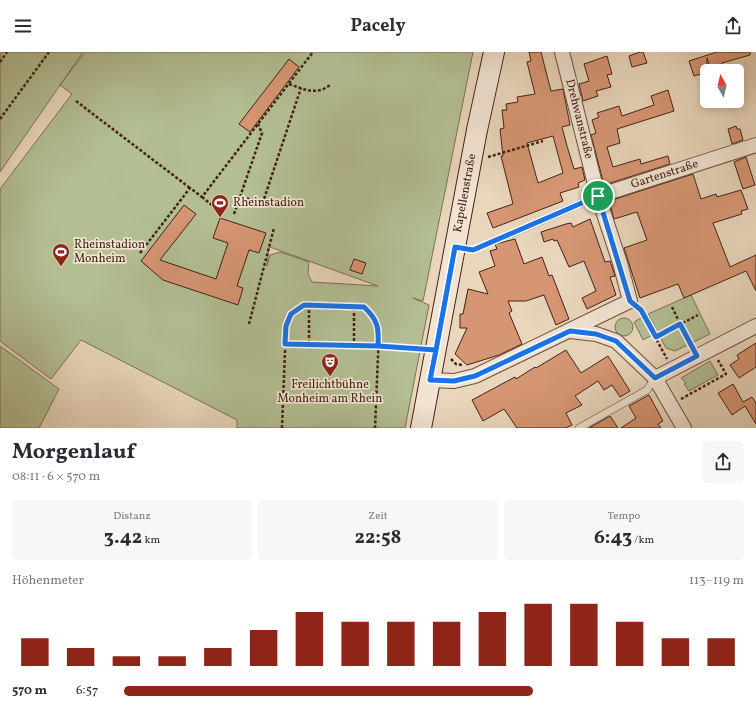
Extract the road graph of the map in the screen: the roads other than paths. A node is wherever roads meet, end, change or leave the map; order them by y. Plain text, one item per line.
1 (494, 52) edge
2 (562, 52) edge
3 (756, 145) edge
4 (598, 196) junction
5 (508, 235) road end
6 (756, 326) edge
7 (570, 331) junction
8 (655, 378) junction
9 (430, 380) junction
10 (421, 428) edge
11 (579, 428) edge
12 (684, 428) edge

1 - 9 street, Kapellenstraße
2 - 4 street, Drehwanstraße
3 - 4 street, Gartenstraße
4 - 5 lane, Gartenstraße
4 - 7 street, Drehwanstraße
6 - 8 street
7 - 8 street
7 - 9 street
8 - 11 lane
8 - 12 street
9 - 10 street, Kapellenstraße

